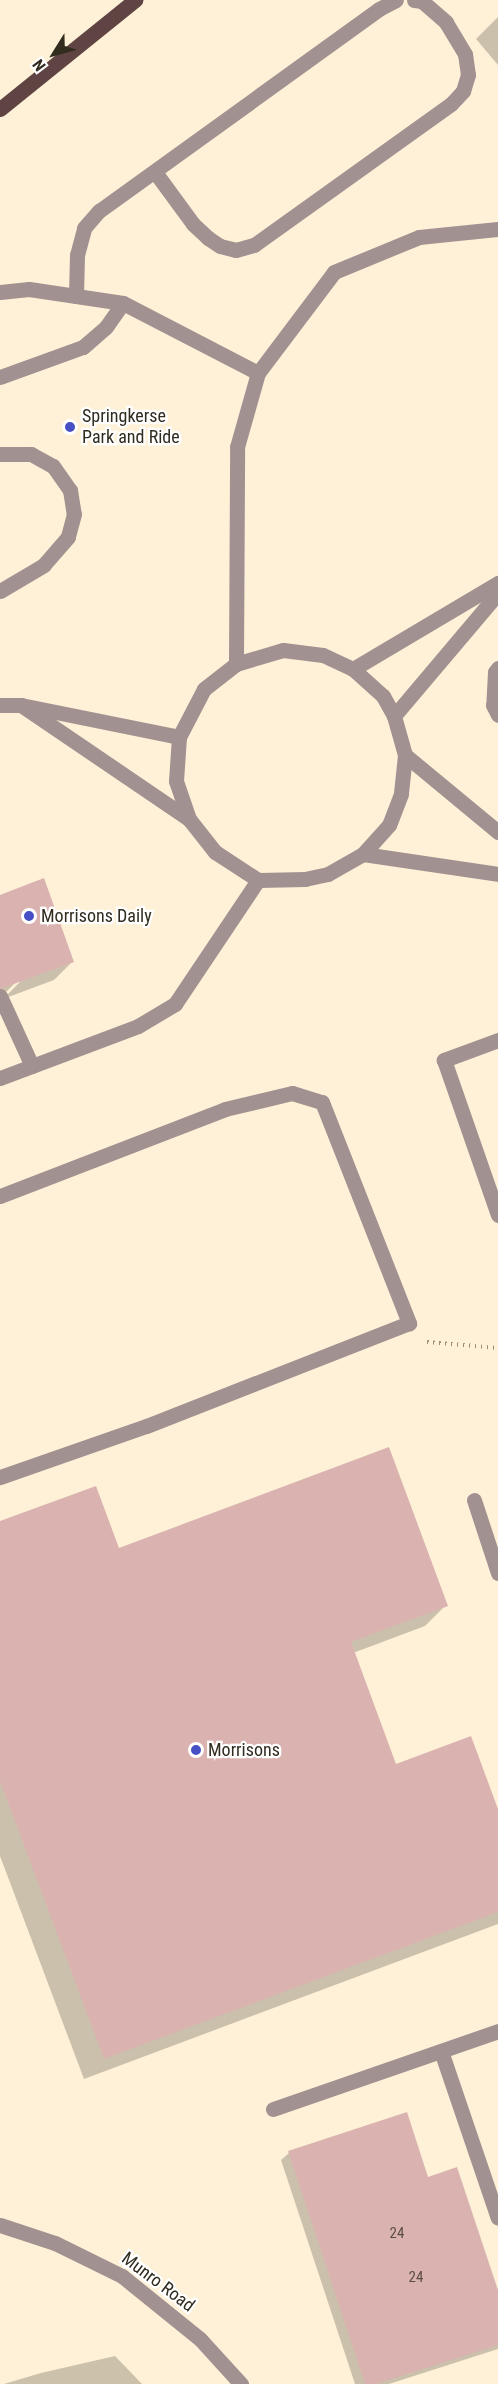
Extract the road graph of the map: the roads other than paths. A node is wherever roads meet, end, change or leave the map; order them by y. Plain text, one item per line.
1 (135, 0) edge
2 (396, 0) edge
3 (414, 0) edge
4 (0, 109) edge
5 (155, 172) junction
6 (498, 229) edge
7 (0, 292) edge
8 (76, 296) junction
9 (123, 303) junction
10 (258, 373) junction
11 (0, 376) edge
12 (0, 454) edge
13 (498, 583) edge
14 (0, 591) edge
15 (498, 593) edge
16 (236, 664) junction
17 (498, 668) edge
18 (353, 669) junction
19 (0, 705) edge
20 (21, 705) junction
21 (498, 715) edge
22 (394, 716) junction
23 (179, 737) junction
24 (405, 755) junction
25 (189, 819) junction
26 (498, 832) edge
27 (363, 854) junction
28 (498, 874) edge
29 (258, 880) junction
30 (0, 996) edge
31 (498, 1040) edge
32 (32, 1066) junction
33 (0, 1078) edge
34 (0, 1196) edge
35 (498, 1215) edge
36 (0, 1477) edge
37 (474, 1500) dead end
38 (498, 1573) edge
39 (498, 2031) edge
40 (441, 2050) junction
41 (273, 2109) dead end
42 (498, 2218) edge
43 (0, 2225) edge
44 (241, 2384) edge

1 - 4 main road
2 - 5 street
3 - 5 street
5 - 8 street
6 - 10 street
7 - 8 street
8 - 9 street
9 - 10 street
9 - 11 street
10 - 16 street
12 - 14 street
13 - 18 street
15 - 22 street
16 - 18 street
16 - 23 street
17 - 21 street
18 - 22 street
19 - 20 street
20 - 23 street
20 - 25 street
22 - 24 street
23 - 25 street
24 - 26 street
24 - 27 street
25 - 29 street
27 - 28 street
27 - 29 street
29 - 32 street
30 - 32 street
31 - 35 street
32 - 33 street
34 - 36 street
37 - 38 street
39 - 40 street
40 - 41 street
40 - 42 street
43 - 44 street, Munro Road

